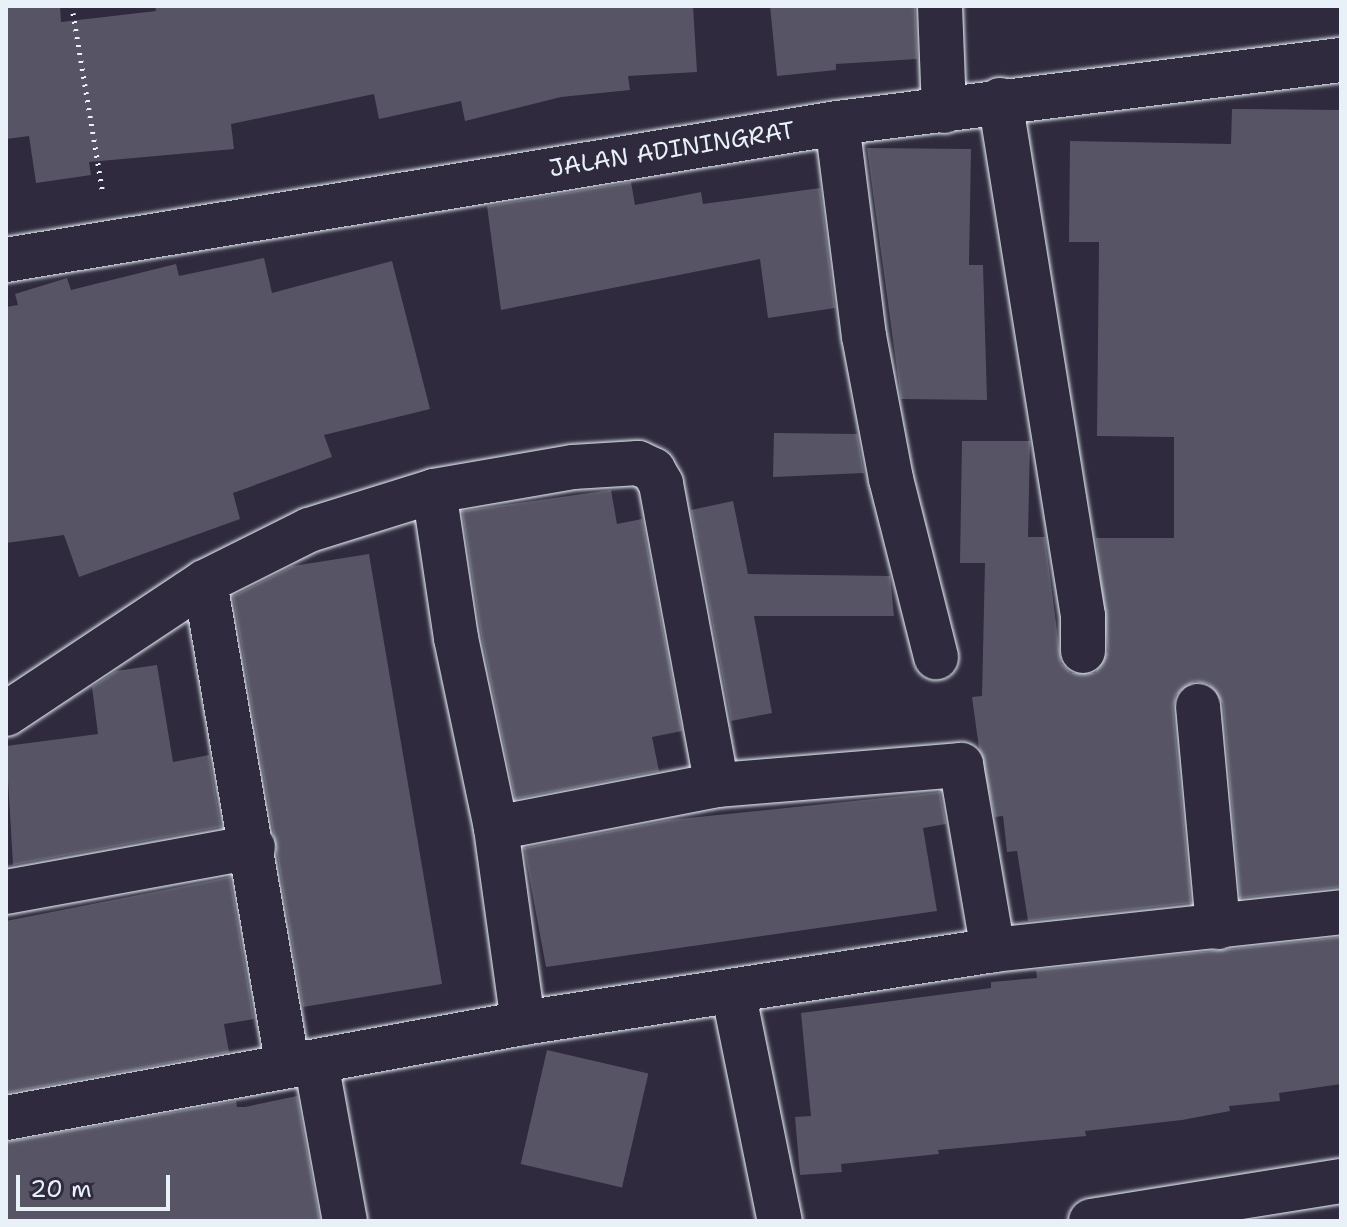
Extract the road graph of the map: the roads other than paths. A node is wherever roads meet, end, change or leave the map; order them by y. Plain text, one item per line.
1 (940, 6) edge
2 (1341, 60) edge
3 (1000, 100) junction
4 (944, 111) junction
5 (837, 123) junction
6 (6, 260) edge
7 (434, 491) junction
8 (205, 582) junction
9 (1083, 651) dead end
10 (936, 657) dead end
11 (1198, 706) dead end
12 (6, 714) edge
13 (717, 785) junction
14 (496, 828) junction
15 (253, 847) junction
16 (6, 892) edge
17 (1341, 912) edge
18 (1218, 927) junction
19 (993, 950) junction
20 (733, 991) junction
21 (523, 1023) junction
22 (302, 1063) junction
23 (6, 1118) edge
24 (1341, 1181) edge
25 (345, 1221) edge
26 (780, 1221) edge
27 (1091, 1221) edge

1 - 4 street
2 - 3 street, JALAN ADININGRAT
3 - 4 street, JALAN ADININGRAT
3 - 9 street
4 - 5 street, JALAN ADININGRAT
5 - 6 street, JALAN ADININGRAT
5 - 10 street
7 - 8 street
7 - 13 street
7 - 14 street
8 - 12 street
8 - 15 street
11 - 18 street
13 - 14 street
13 - 19 street
14 - 21 street
15 - 16 street
15 - 22 street
17 - 18 street
18 - 19 street
19 - 20 street
20 - 21 street
20 - 26 street
21 - 22 street
22 - 23 street
22 - 25 street
24 - 27 street

